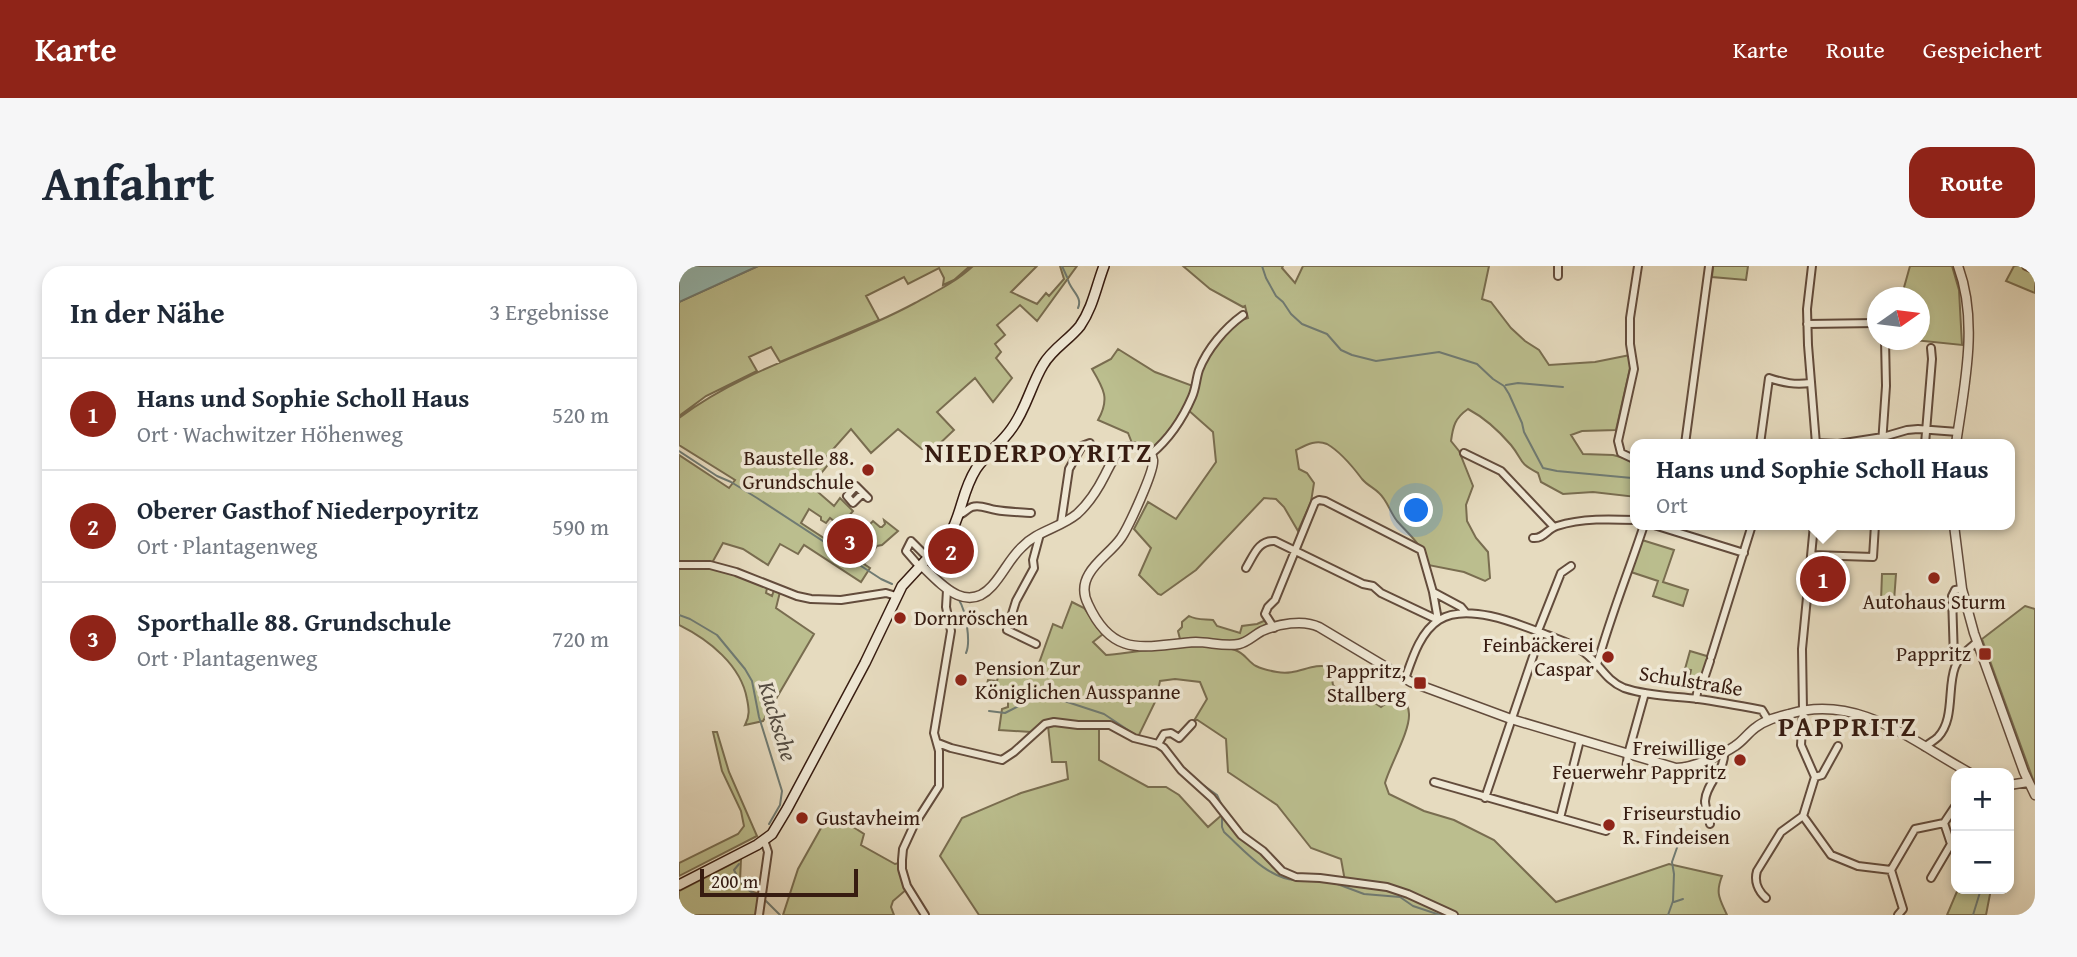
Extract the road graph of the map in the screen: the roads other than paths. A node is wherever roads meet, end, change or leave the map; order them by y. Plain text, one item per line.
1 (1104, 266) edge
2 (1558, 266) edge
3 (1638, 266) edge
4 (1709, 266) edge
5 (1812, 266) edge
6 (1958, 266) edge
7 (2026, 266) edge
8 (2035, 271) edge
9 (1558, 276) dead end
10 (1243, 315) dead end
11 (1867, 323) edge
12 (1807, 324) junction
13 (1931, 348) dead end
14 (1885, 350) edge
15 (1810, 383) junction
16 (1927, 429) junction
17 (1958, 432) junction
18 (1686, 439) edge
19 (1761, 439) edge
20 (1816, 439) edge
21 (1883, 439) edge
22 (1887, 439) edge
23 (1926, 439) edge
24 (1957, 439) edge
25 (1090, 443) dead end
26 (1464, 453) dead end
27 (1151, 454) junction
28 (1630, 457) edge
29 (1031, 513) dead end
30 (958, 515) junction
31 (1630, 520) edge
32 (1061, 523) junction
33 (1554, 527) junction
34 (1642, 530) edge
35 (1670, 530) edge
36 (1751, 530) edge
37 (1814, 530) edge
38 (1875, 530) edge
39 (1955, 530) edge
40 (1041, 533) junction
41 (1533, 538) dead end
42 (1299, 552) junction
43 (1744, 553) junction
44 (1812, 555) junction
45 (923, 563) junction
46 (679, 565) edge
47 (1571, 566) dead end
48 (1246, 568) dead end
49 (1962, 589) junction
50 (947, 590) junction
51 (1433, 592) junction
52 (896, 596) junction
53 (1466, 613) junction
54 (1438, 620) junction
55 (1274, 628) junction
56 (1539, 632) junction
57 (1977, 642) junction
58 (1036, 644) dead end
59 (1957, 662) junction
60 (1597, 665) junction
61 (1405, 679) junction
62 (1645, 693) junction
63 (1696, 699) junction
64 (1803, 710) junction
65 (1511, 719) junction
66 (1768, 720) junction
67 (1192, 724) dead end
68 (1580, 740) junction
69 (937, 743) junction
70 (1158, 744) junction
71 (1838, 746) dead end
72 (1925, 747) junction
73 (1724, 752) junction
74 (1628, 754) junction
75 (1962, 768) edge
76 (2024, 772) junction
77 (1625, 777) dead end
78 (1815, 777) junction
79 (2014, 779) edge
80 (1434, 782) dead end
81 (2028, 782) junction
82 (2014, 783) edge
83 (2035, 795) edge
84 (1485, 798) junction
85 (1951, 813) edge
86 (1803, 816) junction
87 (1560, 818) junction
88 (1710, 824) dead end
89 (1944, 824) junction
90 (1606, 831) dead end
91 (764, 841) junction
92 (1891, 870) junction
93 (1931, 878) dead end
94 (679, 886) edge
95 (1766, 898) dead end
96 (759, 915) edge
97 (925, 915) edge
98 (1454, 915) edge
99 (1898, 915) edge

1 - 30 main road
2 - 9 street
3 - 28 street
4 - 18 street
5 - 12 street
6 - 17 street
7 - 8 street
10 - 27 street
11 - 12 street
12 - 15 street
13 - 16 street
14 - 21 street
15 - 19 street
15 - 20 street
16 - 17 street
16 - 22 street
16 - 23 street
17 - 24 street
25 - 32 street
26 - 33 street
27 - 32 street
27 - 55 street
29 - 30 street
30 - 45 main road
31 - 33 street
32 - 40 street
33 - 41 street
34 - 60 street
35 - 43 street
36 - 43 street
37 - 44 street
38 - 44 street
39 - 49 street
40 - 50 street
40 - 58 street
42 - 48 street
42 - 51 street
42 - 54 street
42 - 55 street
43 - 63 street
44 - 64 street
45 - 50 street
45 - 52 main road
46 - 52 street
47 - 56 street
49 - 57 street
49 - 59 street
50 - 69 street
51 - 53 street
51 - 54 street
52 - 91 main road
53 - 54 street, Schulstraße
53 - 56 street, Schulstraße
54 - 61 street
55 - 61 street
56 - 60 street, Schulstraße
56 - 65 street
57 - 59 street
57 - 76 street
59 - 72 street
60 - 62 street, Schulstraße
61 - 65 street
62 - 63 street, Schulstraße
62 - 74 street
63 - 66 street, Schulstraße
64 - 66 street
64 - 72 street
64 - 78 street
65 - 68 street
65 - 84 street
66 - 73 street
67 - 70 street
68 - 74 street
68 - 87 street
69 - 70 street
69 - 97 street
70 - 98 street
71 - 78 street
72 - 75 street
73 - 74 street
73 - 88 street
74 - 77 street
76 - 79 street
76 - 81 street
78 - 86 street
80 - 84 street
81 - 82 street
81 - 83 street
84 - 87 street
85 - 89 street
86 - 92 street
86 - 95 street
87 - 90 street
89 - 92 street
89 - 93 street
91 - 94 main road
91 - 96 street
92 - 99 street

